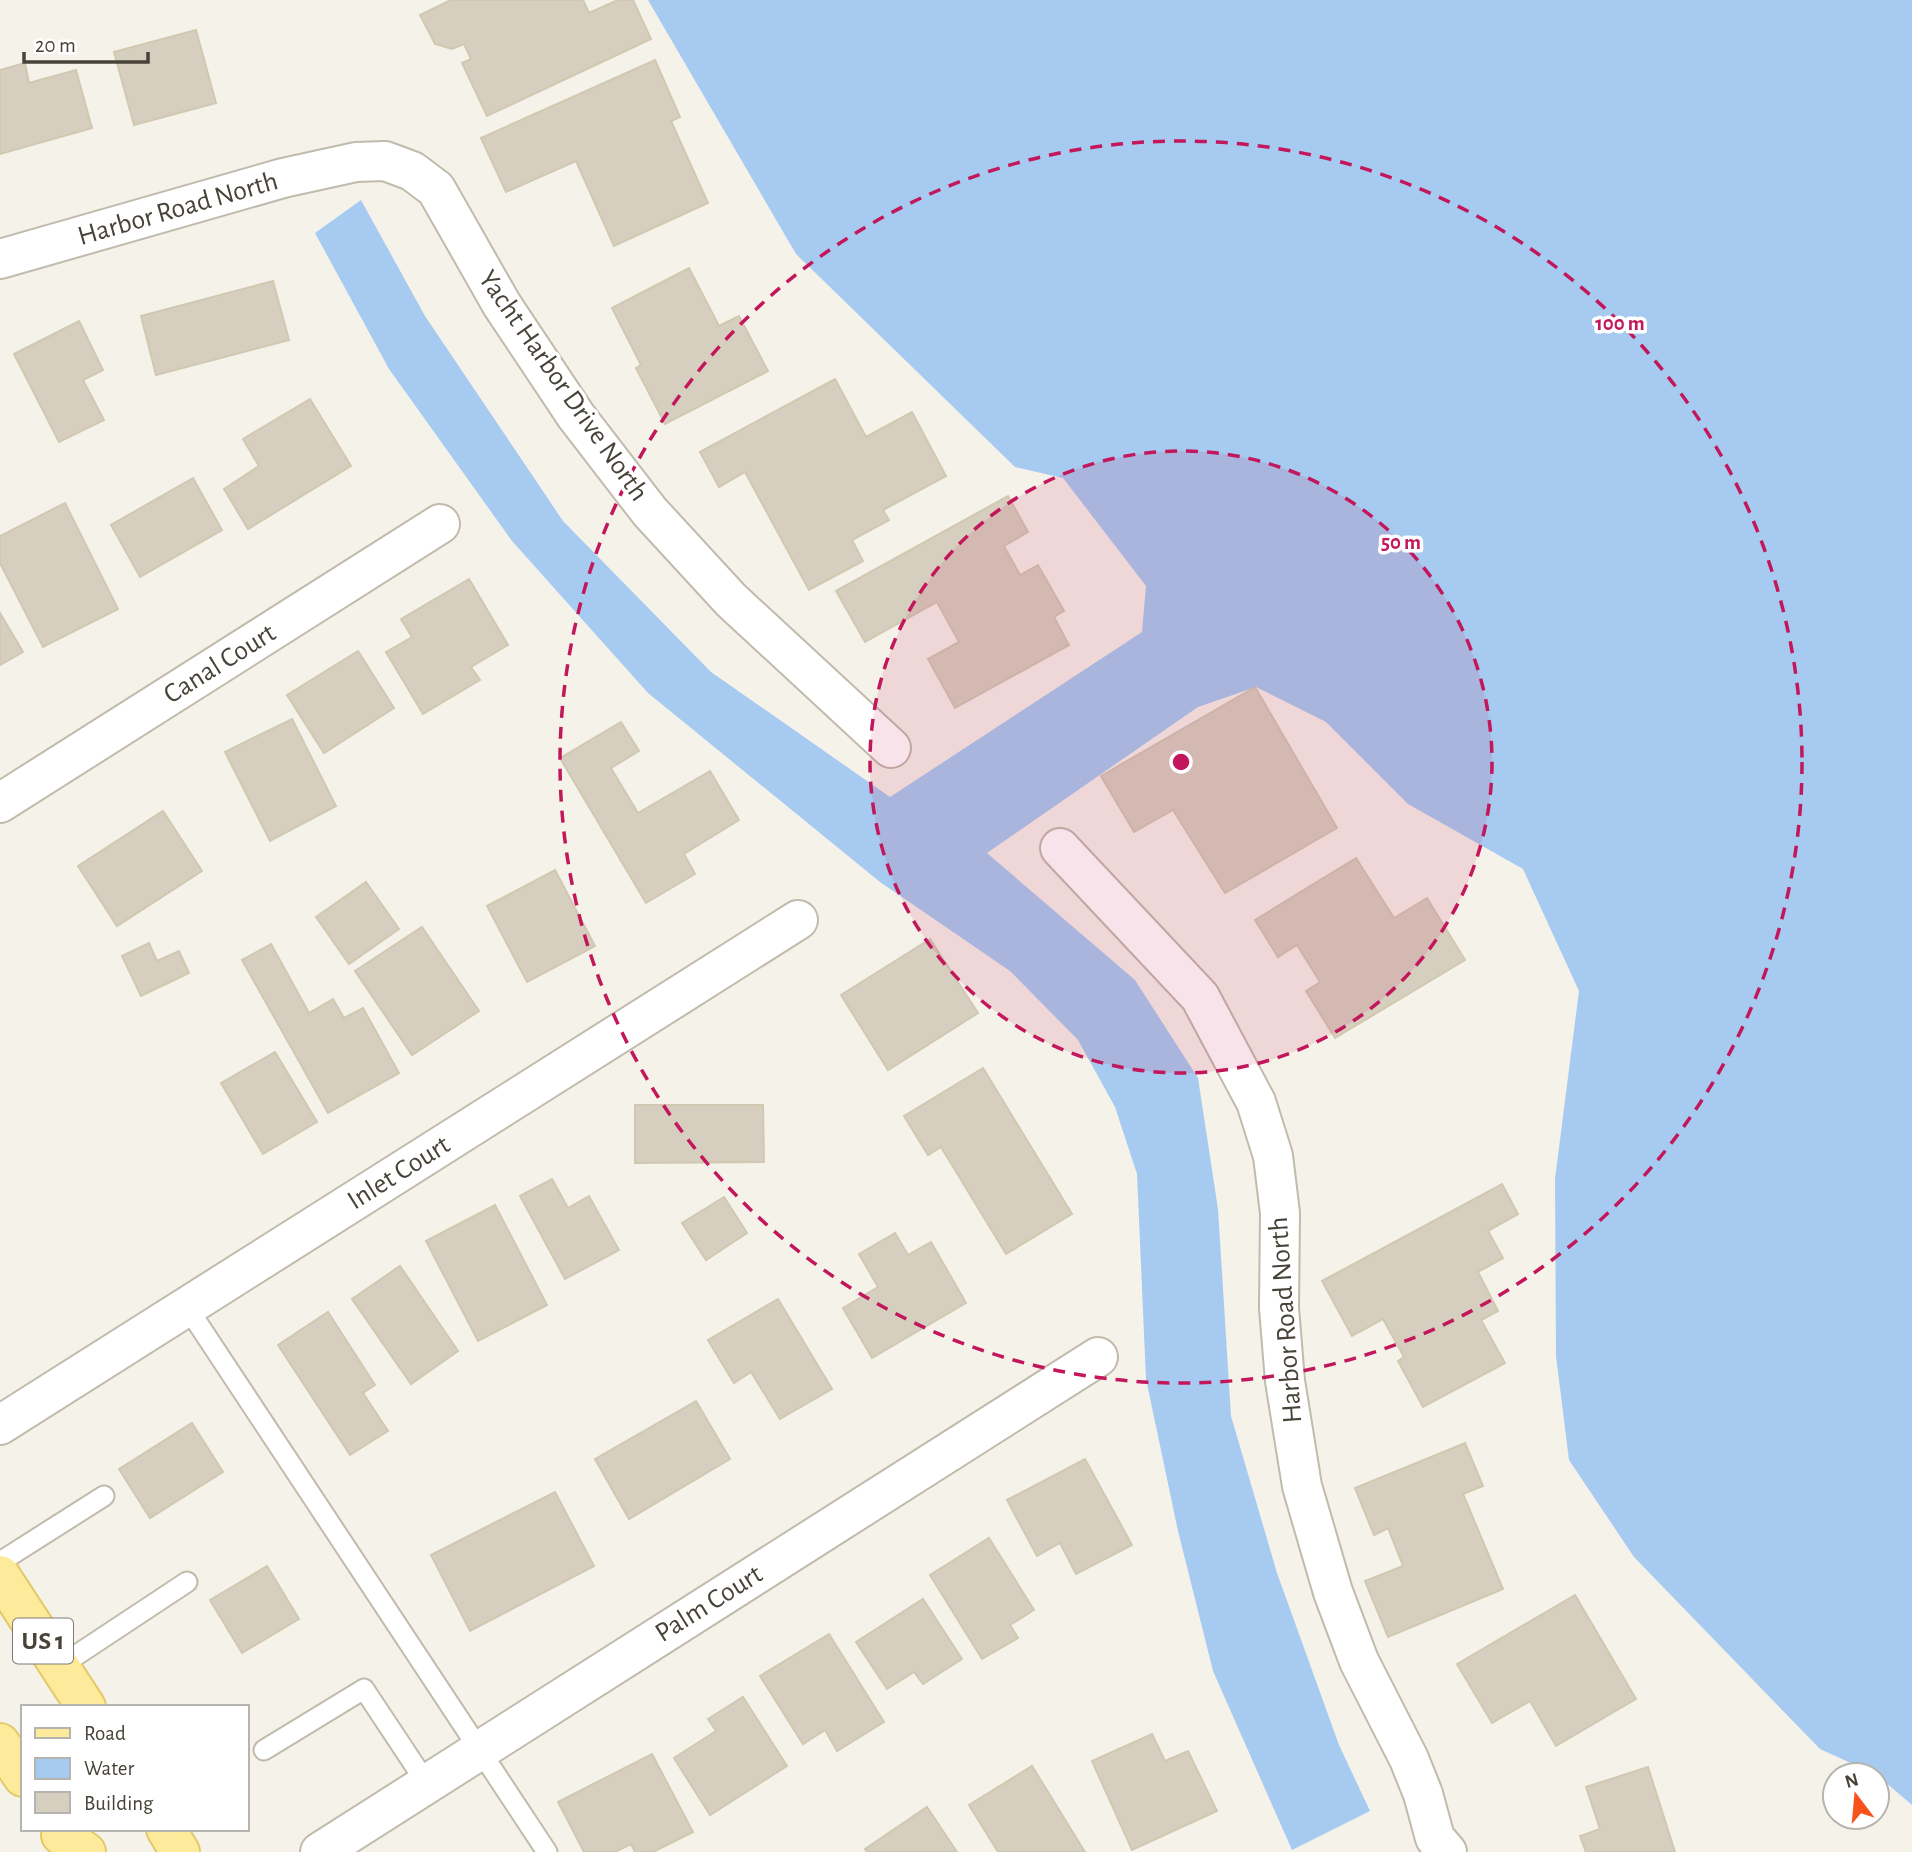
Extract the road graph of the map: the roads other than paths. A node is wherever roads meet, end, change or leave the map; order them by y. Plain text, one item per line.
1 (356, 162) joint
2 (0, 259) edge
3 (440, 524) dead end
4 (891, 748) dead end
5 (0, 803) edge
6 (1060, 848) dead end
7 (798, 920) dead end
8 (187, 1307) junction
9 (1098, 1357) dead end
10 (0, 1425) edge
11 (104, 1496) dead end
12 (0, 1562) edge
13 (0, 1575) edge
14 (187, 1582) dead end
15 (60, 1666) junction
16 (85, 1705) edge
17 (0, 1743) edge
18 (264, 1750) dead end
19 (481, 1750) junction
20 (21, 1774) edge
21 (427, 1784) junction
22 (167, 1831) edge
23 (1435, 1847) edge
24 (334, 1848) edge
25 (180, 1852) edge
26 (547, 1852) edge

1 - 2 street, Harbor Road North
1 - 4 street, Yacht Harbor Drive North
3 - 5 street, Canal Court
6 - 23 street, Harbor Road North
7 - 8 street, Inlet Court
8 - 10 street, Inlet Court
8 - 19 lane
9 - 19 street, Palm Court
11 - 12 lane
13 - 15 main road, US 1
14 - 15 lane
15 - 16 main road, US 1
17 - 20 main road
18 - 21 lane
19 - 21 street, Palm Court
19 - 26 lane
21 - 24 street, Palm Court
22 - 25 main road

